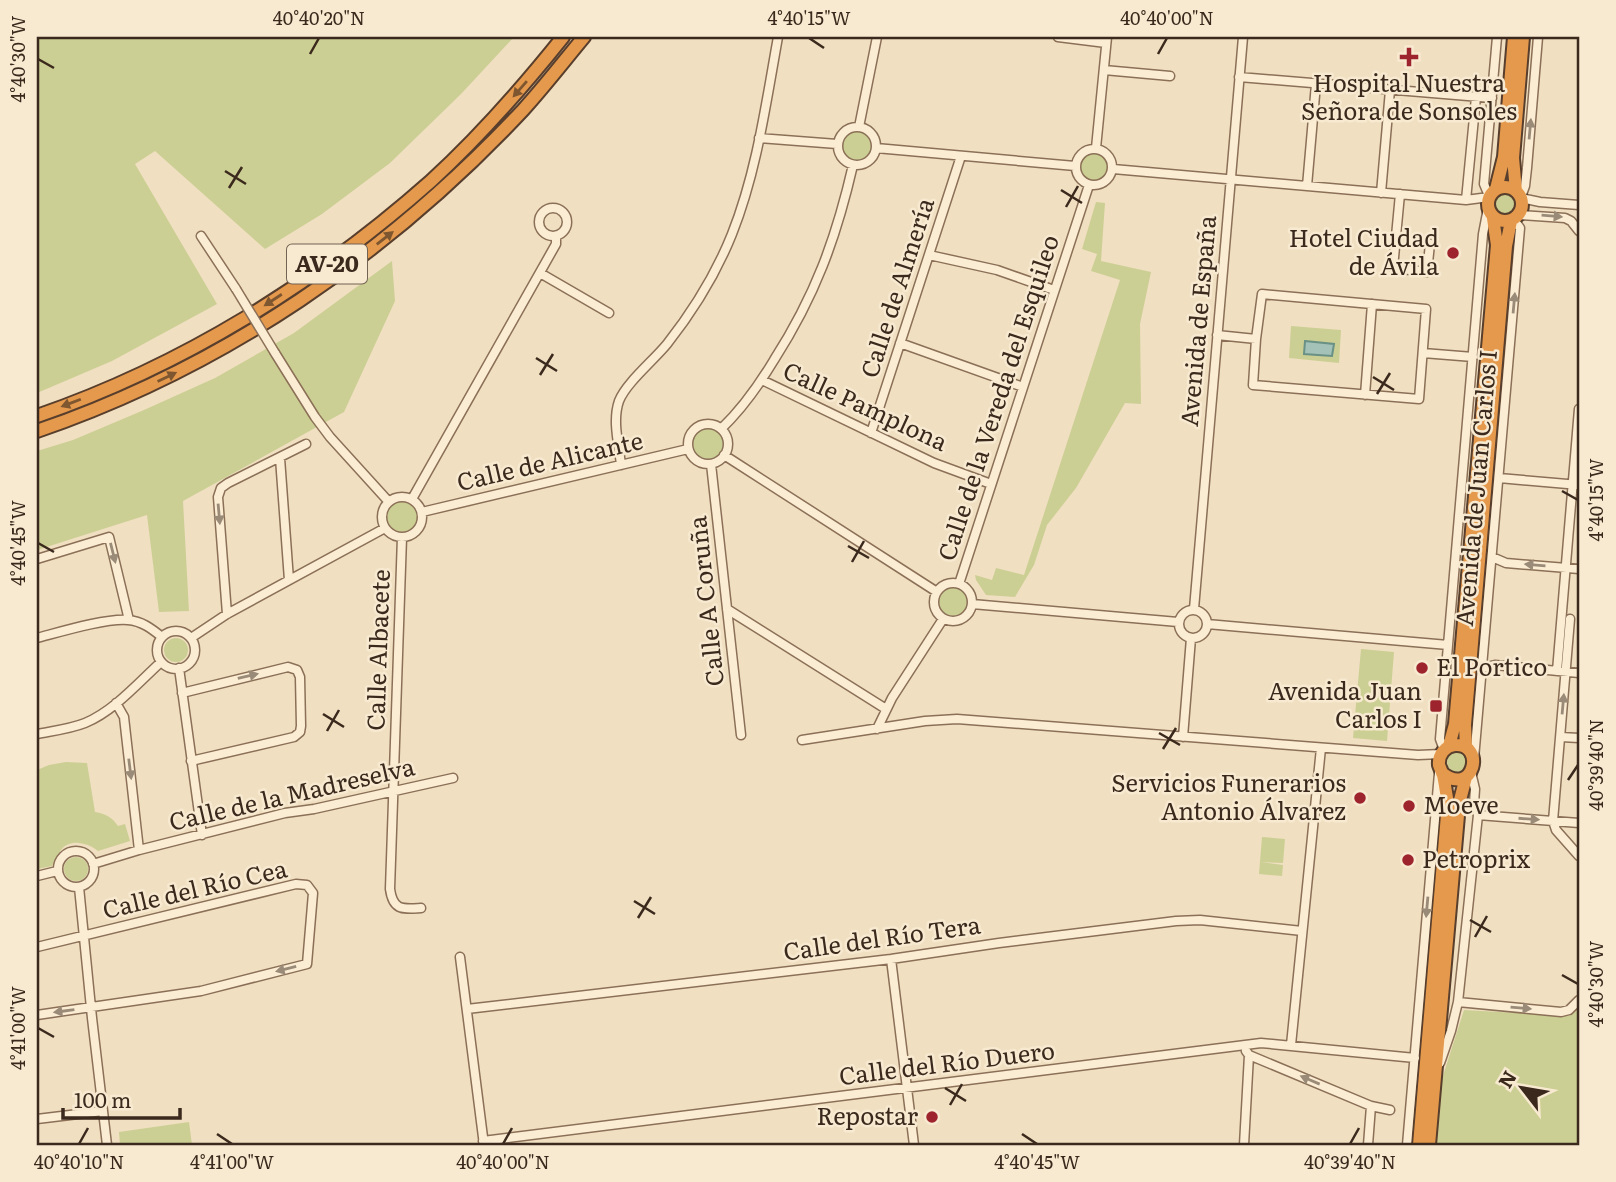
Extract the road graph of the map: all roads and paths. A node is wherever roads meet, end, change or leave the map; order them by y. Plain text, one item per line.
1 (564, 37) edge
2 (584, 37) edge
3 (778, 37) edge
4 (877, 37) edge
5 (1058, 37) edge
6 (1243, 37) edge
7 (1497, 37) edge
8 (1514, 37) edge
9 (1523, 37) edge
10 (1538, 37) edge
11 (1107, 40) edge
12 (1104, 70) junction
13 (1170, 76) dead end
14 (1239, 77) junction
15 (1316, 84) junction
16 (1390, 90) junction
17 (1476, 97) junction
18 (1492, 98) junction
19 (859, 127) junction
20 (759, 138) junction
21 (837, 144) junction
22 (876, 148) junction
23 (1096, 148) junction
24 (961, 156) junction
25 (853, 165) junction
26 (1075, 166) junction
27 (1113, 169) junction
28 (1231, 179) junction
29 (1089, 184) junction
30 (1307, 186) junction
31 (1381, 193) junction
32 (1400, 194) junction
33 (1520, 195) junction
34 (1466, 200) junction
35 (1490, 203) junction
36 (1579, 205) edge
37 (1515, 218) junction
38 (1579, 231) edge
39 (201, 236) dead end
40 (556, 236) dead end
41 (1430, 244) dead end
42 (929, 254) junction
43 (540, 273) junction
44 (1054, 290) junction
45 (1372, 304) junction
46 (609, 313) dead end
47 (1217, 335) junction
48 (1256, 339) junction
49 (901, 343) junction
50 (1423, 353) junction
51 (1473, 357) junction
52 (762, 380) junction
53 (1023, 387) junction
54 (1365, 395) junction
55 (1579, 409) edge
56 (37, 416) edge
57 (721, 429) junction
58 (37, 431) edge
59 (871, 433) junction
60 (306, 444) dead end
61 (688, 449) junction
62 (724, 455) junction
63 (280, 458) junction
64 (711, 464) junction
65 (621, 465) junction
66 (1499, 478) junction
67 (991, 484) junction
68 (1576, 484) edge
69 (412, 499) junction
70 (389, 502) junction
71 (422, 512) junction
72 (385, 528) junction
73 (402, 537) junction
74 (1492, 557) junction
75 (37, 559) edge
76 (1566, 568) junction
77 (1579, 569) edge
78 (289, 580) junction
79 (959, 584) junction
80 (937, 592) junction
81 (972, 604) junction
82 (727, 609) junction
83 (1194, 609) junction
84 (228, 614) junction
85 (943, 619) junction
86 (1570, 619) edge
87 (130, 620) junction
88 (1178, 622) junction
89 (1207, 624) junction
90 (162, 637) junction
91 (37, 638) edge
92 (191, 638) junction
93 (1191, 638) junction
94 (1448, 645) junction
95 (1483, 658) junction
96 (162, 662) junction
97 (1495, 665) junction
98 (179, 668) junction
99 (1483, 668) junction
100 (1562, 671) junction
101 (1579, 673) edge
102 (182, 693) junction
103 (116, 703) junction
104 (886, 709) junction
105 (877, 729) junction
106 (37, 734) edge
107 (741, 735) dead end
108 (1183, 737) junction
109 (1560, 737) junction
110 (1579, 738) edge
111 (802, 740) dead end
112 (1466, 747) junction
113 (1321, 748) junction
114 (1442, 759) junction
115 (191, 761) junction
116 (1470, 770) junction
117 (453, 778) dead end
118 (393, 792) junction
119 (1478, 815) junction
120 (1553, 821) junction
121 (1579, 823) edge
122 (202, 835) junction
123 (139, 850) junction
124 (1579, 856) edge
125 (93, 864) junction
126 (57, 872) junction
127 (37, 876) edge
128 (79, 887) junction
129 (421, 908) dead end
130 (1303, 931) junction
131 (84, 936) junction
132 (37, 947) edge
133 (460, 957) dead end
134 (891, 959) junction
135 (1579, 1000) edge
136 (1458, 1002) junction
137 (91, 1007) junction
138 (467, 1009) junction
139 (37, 1015) edge
140 (1243, 1045) junction
141 (1291, 1045) junction
142 (1249, 1055) junction
143 (1415, 1058) junction
144 (1435, 1075) junction
145 (906, 1088) junction
146 (1371, 1106) junction
147 (1390, 1110) dead end
148 (103, 1111) junction
149 (37, 1119) edge
150 (484, 1143) edge
151 (107, 1145) edge
152 (914, 1145) edge
153 (1244, 1145) edge
154 (1368, 1145) edge
155 (1407, 1145) edge
156 (1419, 1145) edge
157 (1429, 1145) edge

1 -> 56 highway, AV-20
58 -> 2 highway, AV-20
3 - 20 street
4 - 19 street
5 - 11 street
6 - 14 street, Avenida de España
7 - 18 street, Avenida de Juan Carlos I
8 - 35 highway, Avenida de Juan Carlos I
9 - 33 highway
33 -> 10 street
11 - 12 street
12 - 13 street
12 - 23 street
14 - 15 street
14 - 28 street, Avenida de España
15 - 16 street
15 - 30 street
16 - 17 street
16 - 31 street
17 - 18 street
17 - 34 street
18 - 35 street, Avenida de Juan Carlos I
19 - 21 street
19 - 22 street
20 - 21 street
20 - 65 street
21 - 25 street
22 - 24 street
22 - 25 street
23 - 26 street
23 - 27 street
24 - 26 street
24 - 42 street, Calle de Almería
25 - 52 street
26 - 29 street
27 - 28 street
27 - 29 street
28 - 30 street
28 - 47 street, Avenida de España
29 - 44 street, Calle de la Vereda del Esquileo
30 - 31 street
31 - 32 street
32 - 34 street
32 - 41 street
33 - 35 highway
33 - 36 street
33 - 37 highway
34 - 35 street
35 - 37 highway
35 - 51 street, Avenida de Juan Carlos I
35 - 114 highway, Avenida de Juan Carlos I
37 -> 38 street
66 -> 37 street, Avenida de Juan Carlos I
37 - 112 highway, Avenida de Juan Carlos I
39 - 70 street, bridge
40 - 43 street
42 - 44 street
42 - 49 street, Calle de Almería
43 - 46 street
43 - 69 street
44 - 53 street, Calle de la Vereda del Esquileo
45 - 48 street
45 - 50 street
45 - 54 street
47 - 48 street
47 - 83 street, Avenida de España
48 - 54 street
49 - 53 street
49 - 59 street, Calle de Almería
50 - 51 street
50 - 54 street
51 - 94 street, Avenida de Juan Carlos I
52 - 57 street
52 - 59 street, Calle Pamplona
53 - 67 street, Calle de la Vereda del Esquileo
55 - 68 street
57 - 61 street
57 - 62 street
59 - 67 street, Calle Pamplona
60 - 63 street
61 - 64 street
61 - 65 street, Calle de Alicante
62 - 64 street
62 - 80 street
63 - 78 street
63 -> 84 street
64 - 82 street, Calle A Coruña
65 - 71 street, Calle de Alicante
66 - 68 street
66 - 74 street, Avenida de Juan Carlos I
67 - 79 street, Calle de la Vereda del Esquileo
68 - 76 street
69 - 70 street
69 - 71 street
70 - 72 street
71 - 73 street
72 - 73 street
72 - 78 street
73 - 118 street, Calle Albacete
76 -> 74 street
74 - 95 street, Avenida de Juan Carlos I
75 -> 87 street
76 - 77 street
76 - 86 street
78 - 84 street
79 - 80 street
79 - 81 street
80 - 85 street
81 - 85 street
81 - 88 street
82 - 104 street
82 - 107 street, Calle A Coruña
83 - 88 street
83 - 89 street
84 - 92 street
85 - 104 street
86 - 100 street
87 - 90 street
87 - 91 street
88 - 93 street
89 - 93 street
89 - 94 street
90 - 92 street
90 - 96 street
92 - 98 street
93 - 108 street
94 - 114 street, Avenida de Juan Carlos I
95 - 97 street
95 - 99 street, Avenida de Juan Carlos I
96 - 98 street
96 - 103 street
97 - 99 street
97 - 100 street
98 - 102 street
99 - 116 street, Avenida de Juan Carlos I
100 - 101 street
109 -> 100 street
102 - 115 street
102 -> 115 street
103 - 106 street
103 -> 123 street, Calle de la Madreselva
104 - 105 street
105 - 108 street
105 - 111 street
108 - 113 street
109 - 110 street
109 - 120 street
112 - 114 highway
112 - 116 highway
113 - 114 street
113 - 130 street
114 - 116 highway
114 -> 143 street, Avenida de Juan Carlos I
114 - 156 highway, Avenida de Juan Carlos I
115 - 122 street
116 - 119 street
116 - 144 highway, Avenida de Juan Carlos I
117 - 118 street, Calle de la Madreselva
118 - 122 street, Calle de la Madreselva
118 - 129 street, Calle Albacete
119 -> 120 street
119 - 136 street
120 - 121 street
120 - 124 street
122 - 123 street, Calle de la Madreselva
123 - 125 street, Calle de la Madreselva
125 - 126 street
125 - 128 street
126 - 127 street
126 - 128 street
128 - 131 street, Calle del Río Cea
130 - 134 street, Calle del Río Tera
130 - 141 street
131 - 132 street, Calle del Río Cea
131 - 137 street, Calle del Río Cea
131 -> 137 street, Calle del Río Cea
133 - 138 street
134 - 138 street, Calle del Río Tera
134 - 145 street
136 -> 135 street
136 - 144 street
137 -> 139 street, Calle del Río Cea
137 - 148 street, Calle del Río Cea
138 - 150 street
140 - 141 street, Calle del Río Duero
140 - 142 street
140 - 145 street, Calle del Río Duero
141 - 143 street, Calle del Río Duero
146 -> 142 street
142 - 153 street
143 - 155 street, Avenida de Juan Carlos I
144 - 157 highway, Avenida de Juan Carlos I
145 - 150 street, Calle del Río Duero
145 - 152 street
146 - 147 street
146 - 154 street
148 - 149 street
148 - 151 street, Calle del Río Cea

